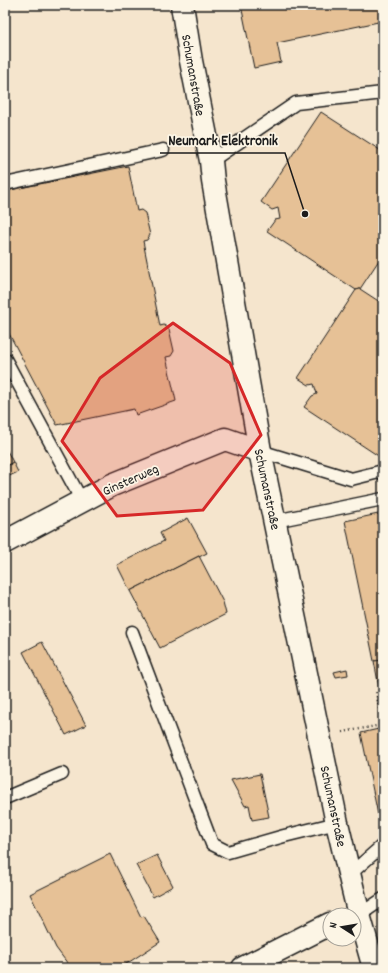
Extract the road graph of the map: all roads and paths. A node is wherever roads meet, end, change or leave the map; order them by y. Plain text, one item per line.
1 (182, 5) edge
2 (383, 94) edge
3 (163, 150) dead end
4 (211, 161) junction
5 (5, 184) edge
6 (5, 358) edge
7 (260, 451) junction
8 (383, 471) edge
9 (383, 499) edge
10 (82, 501) junction
11 (275, 521) junction
12 (5, 542) edge
13 (132, 632) dead end
14 (376, 692) dead end
15 (319, 737) junction
16 (62, 774) dead end
17 (5, 798) edge
18 (337, 823) junction
19 (383, 845) edge
20 (349, 875) junction
21 (383, 899) edge
22 (355, 907) edge
23 (362, 912) edge
24 (322, 928) edge
25 (362, 931) edge
26 (243, 968) edge
27 (374, 968) edge

1 - 4 street, Schumanstraße
2 - 4 lane
3 - 5 lane
4 - 7 street, Schumanstraße
6 - 10 lane
7 - 8 lane
7 - 10 street, Ginsterweg
7 - 11 street, Schumanstraße
9 - 11 lane
10 - 12 street, Ginsterweg
11 - 15 street, Schumanstraße
13 - 18 lane
14 - 15 path
15 - 18 street, Schumanstraße
16 - 17 lane
18 - 20 street, Schumanstraße
19 - 20 lane
20 - 22 street, Schumanstraße
21 - 23 lane
24 - 26 street
25 - 27 street, Schumanstraße

